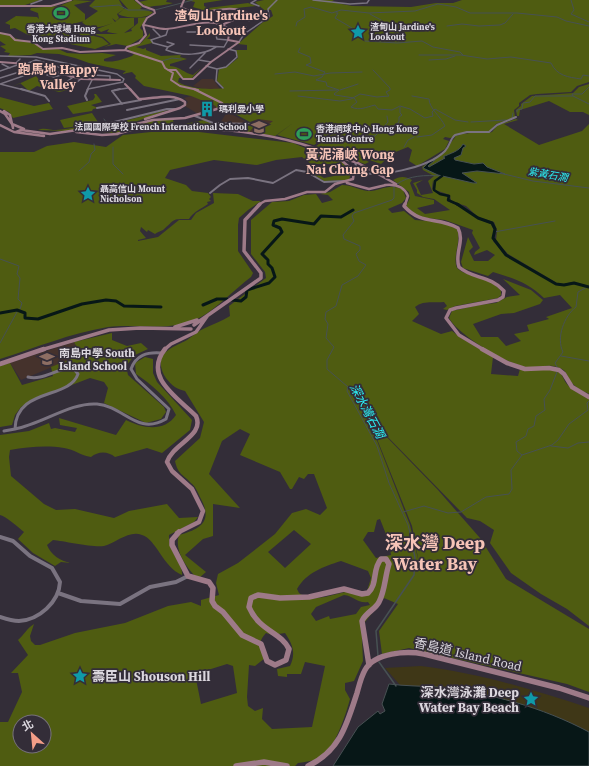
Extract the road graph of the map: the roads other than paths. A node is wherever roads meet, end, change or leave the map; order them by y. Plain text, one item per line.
1 (42, 0) edge
2 (71, 0) edge
3 (136, 0) edge
4 (256, 0) edge
5 (277, 0) edge
6 (313, 0) edge
7 (369, 0) edge
8 (183, 1) edge
9 (31, 4) junction
10 (0, 6) edge
11 (259, 6) dead end
12 (244, 12) junction
13 (241, 14) junction
14 (222, 17) dead end
15 (249, 21) dead end
16 (144, 24) junction
17 (224, 24) junction
18 (246, 27) dead end
19 (214, 28) dead end
20 (229, 28) junction
21 (153, 29) dead end
22 (168, 29) junction
23 (187, 32) dead end
24 (216, 32) junction
25 (0, 33) edge
26 (162, 37) junction
27 (228, 40) junction
28 (167, 42) dead end
29 (239, 42) junction
30 (190, 45) dead end
31 (216, 47) junction
32 (168, 48) junction
33 (228, 49) junction
34 (231, 49) junction
35 (125, 50) junction
36 (2, 52) dead end
37 (224, 52) junction
38 (205, 53) junction
39 (0, 56) edge
40 (8, 56) junction
41 (20, 59) dead end
42 (198, 60) junction
43 (211, 62) junction
44 (1, 63) edge
45 (16, 63) junction
46 (46, 63) junction
47 (25, 64) junction
48 (56, 66) junction
49 (206, 66) junction
50 (35, 67) junction
51 (10, 68) junction
52 (64, 68) junction
53 (190, 68) dead end
54 (76, 69) dead end
55 (217, 69) junction
56 (45, 70) junction
57 (168, 70) junction
58 (0, 71) edge
59 (72, 71) junction
60 (53, 72) junction
61 (62, 75) junction
62 (0, 78) edge
63 (71, 78) junction
64 (81, 79) junction
65 (92, 80) junction
66 (110, 80) junction
67 (0, 84) edge
68 (64, 84) junction
69 (124, 84) junction
70 (60, 86) dead end
71 (88, 88) junction
72 (223, 88) dead end
73 (180, 98) junction
74 (87, 100) dead end
75 (139, 100) junction
76 (49, 102) dead end
77 (122, 104) junction
78 (98, 108) dead end
79 (178, 108) junction
80 (166, 109) junction
81 (127, 110) dead end
82 (171, 110) junction
83 (0, 111) edge
84 (195, 116) junction
85 (516, 116) dead end
86 (106, 124) dead end
87 (252, 124) dead end
88 (0, 125) edge
89 (125, 128) junction
90 (19, 131) junction
91 (118, 134) junction
92 (335, 155) junction
93 (356, 163) junction
94 (350, 166) junction
95 (354, 171) junction
96 (362, 174) junction
97 (390, 180) junction
98 (353, 181) junction
99 (346, 182) junction
100 (385, 185) junction
101 (397, 185) junction
102 (210, 193) dead end
103 (208, 315) junction
104 (192, 327) junction
105 (200, 328) junction
106 (160, 329) junction
107 (185, 337) junction
108 (148, 353) junction
109 (161, 353) junction
110 (158, 361) junction
111 (0, 364) edge
112 (28, 377) dead end
113 (589, 397) edge
114 (15, 429) junction
115 (4, 431) dead end
116 (0, 537) edge
117 (188, 576) junction
118 (58, 593) junction
119 (0, 617) edge
120 (369, 665) junction
121 (589, 698) edge
122 (236, 766) edge
123 (287, 766) edge
124 (308, 766) edge

1 - 9 street
2 - 9 main road
3 - 16 main road
4 - 11 street
5 - 29 street
6 - 7 street
8 - 12 main road
9 - 10 main road
12 - 13 main road
12 - 15 street
13 - 14 street
13 - 17 main road
16 - 22 main road
16 - 35 main road
17 - 20 main road
17 - 22 main road
18 - 20 street
19 - 24 street
20 - 27 main road
21 - 26 street
22 - 26 street
23 - 24 street
24 - 27 street
25 - 35 main road
26 - 32 street
27 - 29 main road
27 - 31 street
28 - 32 street
29 - 33 main road
30 - 31 street
31 - 38 street
32 - 38 street
33 - 34 street
33 - 37 main road
34 - 37 street
34 - 55 street
35 - 57 main road
36 - 39 street
37 - 43 main road
38 - 42 street
39 - 40 street
40 - 44 street
40 - 69 street
41 - 45 street
42 - 43 street
42 - 53 street
43 - 49 main road
44 - 45 main road
44 - 51 street
45 - 47 main road
46 - 47 street
46 - 48 street
46 - 50 street
47 - 50 main road
47 - 51 street
48 - 52 street
48 - 56 street
49 - 55 street
49 - 57 main road
50 - 56 main road
50 - 62 street
51 - 58 street
52 - 59 street
52 - 60 street
54 - 59 street
55 - 72 street
56 - 60 main road
56 - 67 street
57 - 84 main road
59 - 61 street
60 - 61 main road
60 - 61 street
61 - 63 main road
63 - 64 main road
63 - 66 street
63 - 68 street
64 - 65 main road
64 - 68 street
65 - 66 main road
65 - 71 street
66 - 69 main road
67 - 76 street
68 - 70 street
69 - 71 street
69 - 75 main road
69 - 77 street
71 - 74 street
73 - 75 main road
73 - 79 main road
73 - 81 street
75 - 77 street
77 - 78 street
79 - 80 street
79 - 82 main road
80 - 82 street
80 - 86 street
82 - 89 main road
83 - 90 main road
83 - 90 main road
83 - 91 main road
84 - 87 street
84 - 89 main road
85 - 96 street
88 - 90 main road
89 - 90 main road
90 - 91 main road
91 - 92 main road
92 - 93 main road
92 - 94 main road
93 - 94 main road
93 - 96 street
93 - 97 main road
94 - 95 main road
95 - 96 street
95 - 98 main road
97 - 100 main road
97 - 101 main road
98 - 99 main road
98 - 100 main road
99 - 102 street
99 - 103 main road
100 - 101 main road
101 - 113 main road
103 - 104 main road
103 - 105 main road
103 - 106 main road
104 - 105 main road
104 - 106 main road
104 - 107 main road
105 - 107 main road
106 - 111 main road
107 - 109 main road
108 - 109 street
108 - 110 street
108 - 114 street
109 - 110 main road
110 - 117 main road
112 - 114 street
114 - 115 street
116 - 118 street
117 - 118 street
117 - 120 main road
118 - 119 street
120 - 121 main road, 香島道 Island Road
120 - 124 main road
122 - 123 main road

